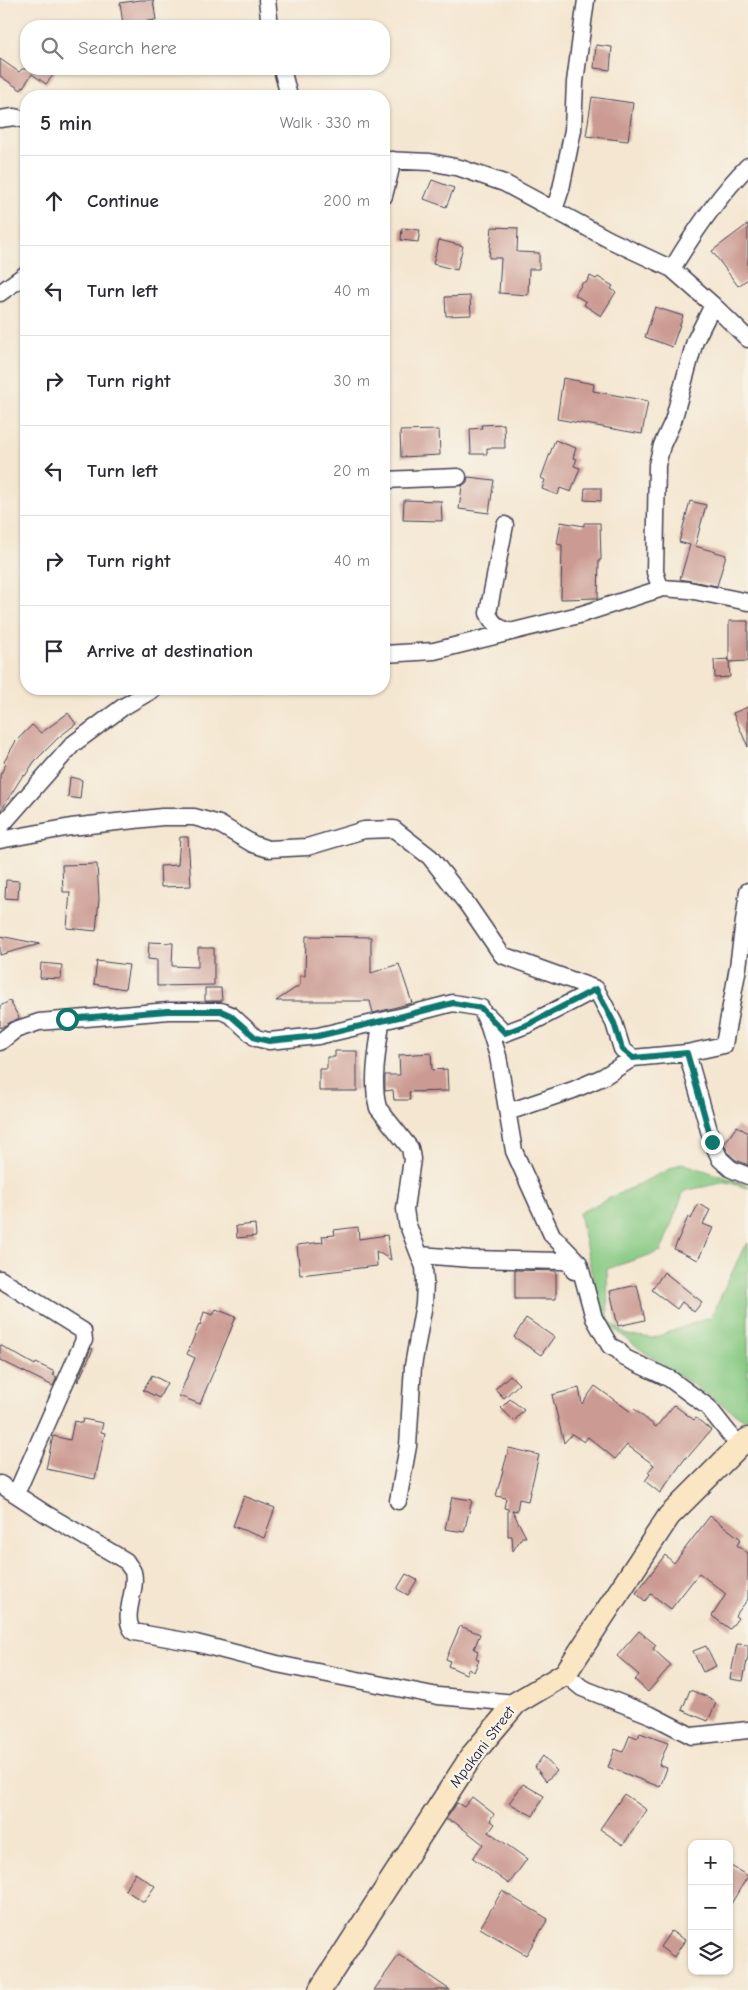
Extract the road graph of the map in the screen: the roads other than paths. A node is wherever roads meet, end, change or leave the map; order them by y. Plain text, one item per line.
1 (267, 0) edge
2 (586, 0) edge
3 (269, 20) edge
4 (284, 75) edge
5 (287, 90) edge
6 (20, 118) edge
7 (0, 119) edge
8 (390, 160) edge
9 (748, 166) edge
10 (554, 210) junction
11 (672, 269) junction
12 (20, 278) edge
13 (0, 293) edge
14 (713, 305) junction
15 (748, 339) edge
16 (458, 477) dead end
17 (390, 480) edge
18 (505, 525) dead end
19 (663, 588) junction
20 (748, 602) edge
21 (511, 632) junction
22 (390, 654) edge
23 (144, 695) edge
24 (0, 826) edge
25 (0, 840) edge
26 (748, 891) edge
27 (596, 989) junction
28 (481, 1008) junction
29 (381, 1022) junction
30 (0, 1042) edge
31 (687, 1053) junction
32 (633, 1058) junction
33 (508, 1112) junction
34 (748, 1176) edge
35 (420, 1255) junction
36 (0, 1279) edge
37 (610, 1355) dead end
38 (743, 1443) edge
39 (0, 1484) edge
40 (16, 1494) junction
41 (398, 1501) dead end
42 (565, 1674) junction
43 (516, 1703) junction
44 (748, 1730) edge
45 (320, 1990) edge

1 - 3 street
2 - 10 street
4 - 5 street
6 - 7 street
8 - 10 street
9 - 11 street
10 - 11 street
11 - 14 street
12 - 13 street
14 - 15 street
14 - 19 street
16 - 17 street
18 - 21 street
19 - 20 street
19 - 21 street
21 - 22 street
23 - 24 street
25 - 27 street
26 - 31 street
27 - 28 street
27 - 32 street
28 - 29 street
28 - 33 street
29 - 30 street
29 - 35 street
31 - 32 street
31 - 34 street
32 - 33 street
33 - 38 street
35 - 37 street
35 - 41 street
36 - 40 street
38 - 42 street, Mpakani Street
39 - 40 street
40 - 43 street
42 - 43 street, Mpakani Street
42 - 44 street
43 - 45 street, Mpakani Street

